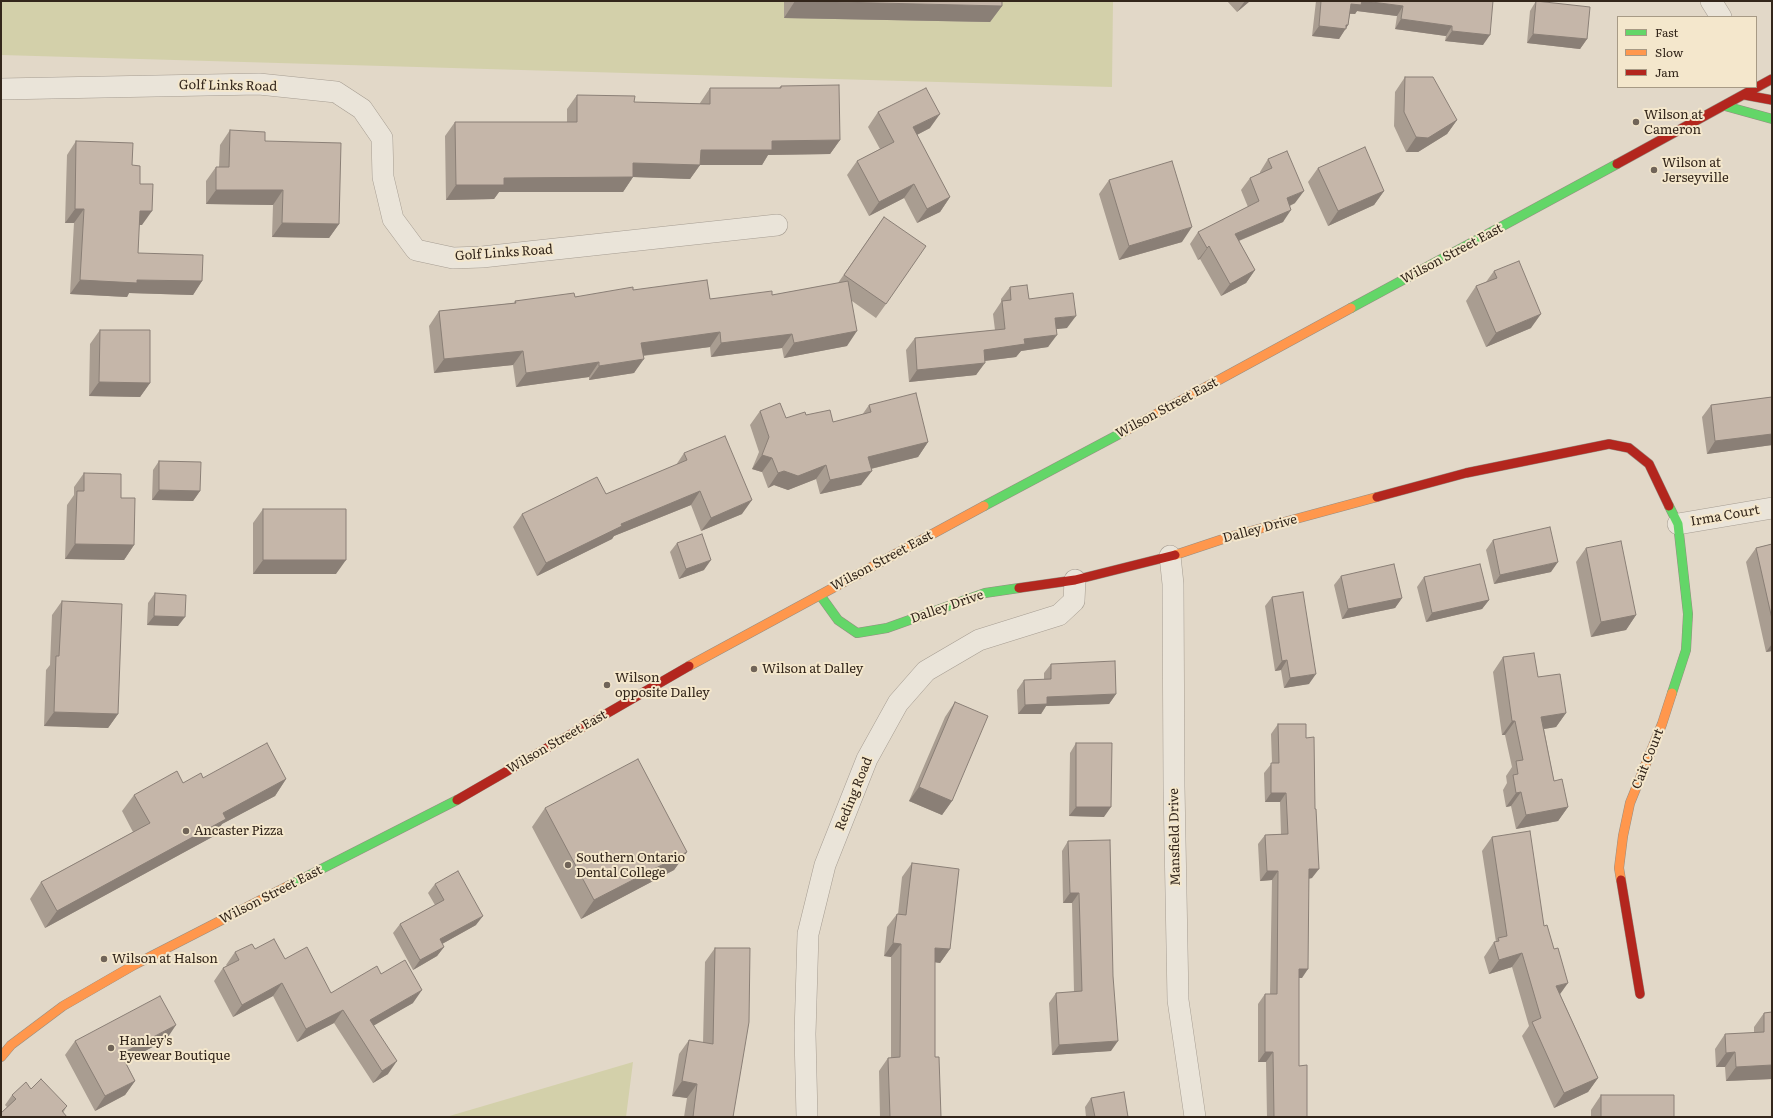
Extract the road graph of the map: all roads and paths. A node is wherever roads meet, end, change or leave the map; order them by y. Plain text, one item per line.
1 (1711, 1) edge
2 (1720, 16) edge
3 (1766, 84) edge
4 (1, 89) edge
5 (1745, 95) junction
6 (1725, 106) junction
7 (1772, 119) edge
8 (777, 225) dead end
9 (1772, 508) edge
10 (1678, 524) junction
11 (1170, 556) junction
12 (1075, 580) junction
13 (820, 595) junction
14 (1640, 994) dead end
15 (4, 1036) dead end
16 (11, 1045) junction
17 (1, 1057) edge
18 (807, 1117) edge
19 (1195, 1117) edge

1 - 2 street
3 - 5 main road
3 - 5 main road, Wilson Street East
4 - 8 street, Golf Links Road
5 - 6 main road, Wilson Street East
6 - 7 main road
6 - 13 main road, Wilson Street East
9 - 10 street, Irma Court
10 - 11 main road, Dalley Drive
10 - 14 main road, Cait Court
11 - 12 main road, Dalley Drive
11 - 19 street, Mansfield Drive
12 - 13 main road, Dalley Drive
12 - 18 street, Reding Road
13 - 16 main road, Wilson Street East
15 - 16 main road
16 - 17 main road, Wilson Street East

